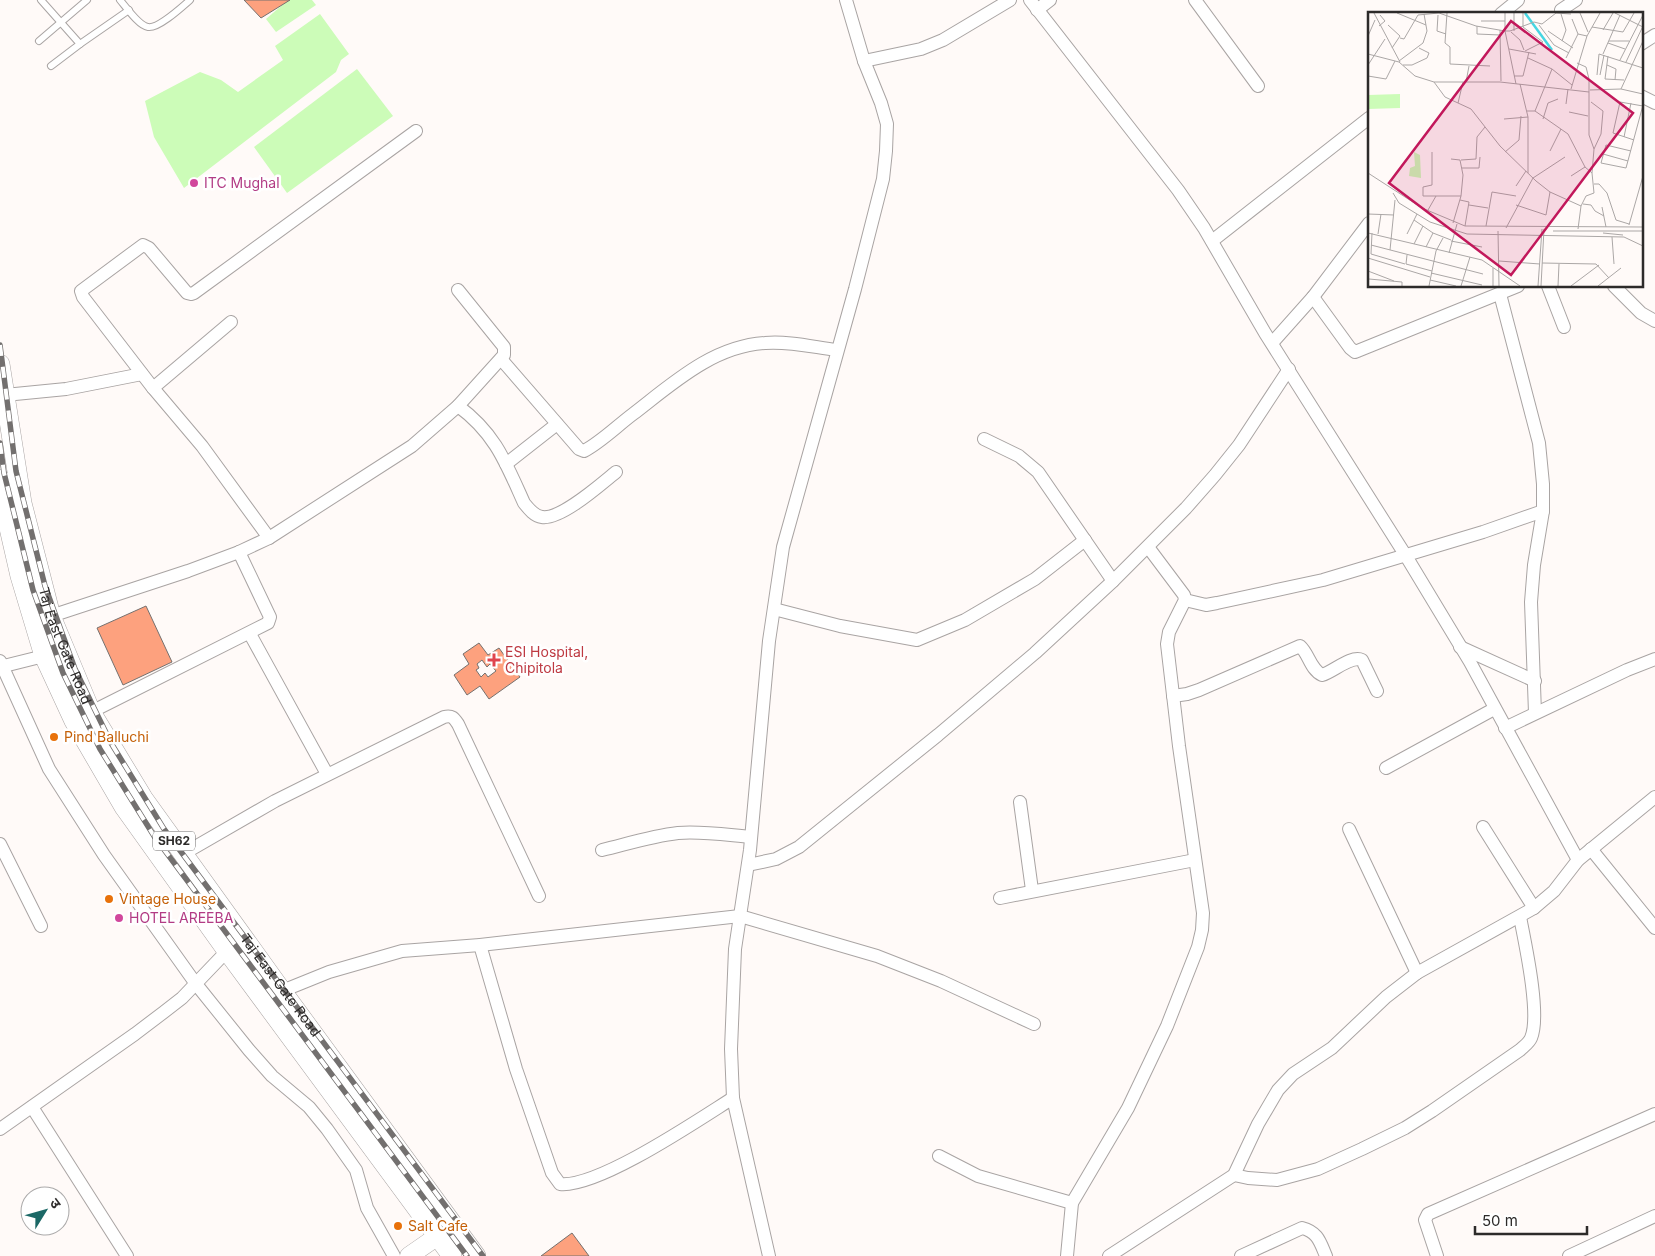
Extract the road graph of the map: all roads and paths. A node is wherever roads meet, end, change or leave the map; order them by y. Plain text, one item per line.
1 (41, 0) edge
2 (87, 0) edge
3 (120, 0) edge
4 (190, 0) edge
5 (846, 0) edge
6 (1010, 0) edge
7 (1050, 0) edge
8 (1195, 0) edge
9 (1576, 0) edge
10 (1514, 1) edge
11 (1033, 5) edge
12 (1559, 9) edge
13 (128, 10) junction
14 (1503, 12) edge
15 (60, 23) junction
16 (1655, 35) edge
17 (40, 41) dead end
18 (1642, 43) edge
19 (80, 44) junction
20 (864, 61) junction
21 (51, 66) dead end
22 (1258, 86) dead end
23 (1642, 96) edge
24 (1655, 103) edge
25 (1368, 119) edge
26 (416, 131) dead end
27 (1368, 225) edge
28 (1212, 241) junction
29 (1514, 288) edge
30 (1549, 288) edge
31 (1616, 288) edge
32 (458, 290) dead end
33 (1500, 294) junction
34 (1313, 297) junction
35 (1655, 321) edge
36 (231, 322) dead end
37 (1564, 327) dead end
38 (1272, 344) junction
39 (837, 350) junction
40 (501, 359) junction
41 (0, 364) edge
42 (1289, 369) junction
43 (142, 374) junction
44 (153, 388) junction
45 (5, 395) junction
46 (458, 406) junction
47 (557, 424) junction
48 (984, 439) dead end
49 (506, 464) junction
50 (616, 472) dead end
51 (0, 479) edge
52 (1543, 512) junction
53 (269, 538) junction
54 (1085, 540) junction
55 (1148, 546) junction
56 (238, 552) junction
57 (1406, 556) junction
58 (1114, 582) junction
59 (1185, 600) junction
60 (774, 609) junction
61 (51, 616) junction
62 (250, 634) junction
63 (1460, 647) junction
64 (64, 648) junction
65 (44, 656) junction
66 (1655, 659) edge
67 (0, 665) edge
68 (1535, 681) junction
69 (1377, 691) dead end
70 (1173, 696) junction
71 (1494, 709) junction
72 (91, 712) junction
73 (1535, 713) junction
74 (1505, 728) junction
75 (1386, 768) dead end
76 (328, 774) junction
77 (1655, 797) edge
78 (1020, 802) dead end
79 (1483, 827) dead end
80 (1349, 829) dead end
81 (751, 837) junction
82 (0, 844) edge
83 (1591, 849) junction
84 (602, 850) dead end
85 (183, 854) junction
86 (1195, 860) junction
87 (1578, 860) junction
88 (748, 864) junction
89 (1032, 890) junction
90 (539, 896) dead end
91 (1000, 898) dead end
92 (1534, 908) junction
93 (740, 916) junction
94 (1520, 917) junction
95 (41, 926) dead end
96 (1655, 928) edge
97 (480, 945) junction
98 (228, 951) junction
99 (1417, 973) junction
100 (196, 984) junction
101 (282, 991) junction
102 (1034, 1024) dead end
103 (733, 1098) junction
104 (32, 1107) junction
105 (1655, 1114) edge
106 (0, 1129) edge
107 (938, 1156) dead end
108 (1234, 1175) junction
109 (1072, 1203) junction
110 (1655, 1216) edge
111 (453, 1225) junction
112 (437, 1236) junction
113 (471, 1249) edge
114 (449, 1255) edge
115 (127, 1256) edge
116 (394, 1256) edge
117 (409, 1256) edge
118 (768, 1256) edge
119 (1067, 1256) edge
120 (1109, 1256) edge
121 (1241, 1256) edge
122 (1326, 1256) edge
123 (1437, 1256) edge
124 (1569, 1256) edge

1 - 15 lane
2 - 15 lane
3 - 13 lane
4 - 13 lane
5 - 20 street
6 - 20 street
7 - 11 street
8 - 22 street
9 - 12 street
10 - 14 street
11 - 28 street
13 - 19 lane
15 - 17 lane
15 - 19 lane
16 - 18 street
19 - 21 lane
20 - 39 street
23 - 24 street
25 - 28 street
26 - 43 street
27 - 34 street
28 - 38 street
29 - 33 street
30 - 37 street
31 - 35 street
32 - 40 street
33 - 34 street
33 - 52 street
34 - 38 street
36 - 44 street
38 - 42 street
39 - 47 street
39 - 60 street
40 - 46 street
40 - 47 street
41 - 45 main road, Taj East Gate Road / SH62
42 - 55 street
42 - 57 street
43 - 44 street
43 - 45 street
44 - 53 street
45 - 61 main road, Taj East Gate Road / SH62
46 - 49 street
46 - 53 street
47 - 49 street
48 - 54 street
49 - 50 street
51 - 65 main road, SH62
52 - 57 street
52 - 68 street
53 - 56 street
54 - 58 street
54 - 60 street
55 - 58 street
55 - 59 street
56 - 61 street
56 - 62 street
57 - 59 street
57 - 63 street
58 - 88 street
59 - 70 street
60 - 81 street
61 - 64 main road, Taj East Gate Road / SH62
62 - 72 street
62 - 76 street
63 - 68 street
63 - 71 street
64 - 65 street
64 - 72 main road, Taj East Gate Road / SH62
65 - 67 street
65 - 98 main road, SH62
66 - 73 street
67 - 100 street
68 - 73 street
69 - 70 street
70 - 86 street
71 - 74 street
71 - 75 street
72 - 85 main road, Taj East Gate Road / SH62
73 - 74 street
74 - 87 street
76 - 85 street
76 - 90 street
77 - 83 street
78 - 89 street
79 - 92 street
80 - 99 street
81 - 84 street
81 - 88 street
82 - 95 street
83 - 87 street
83 - 96 street
85 - 101 main road, Taj East Gate Road / SH62
86 - 89 street
86 - 109 street
87 - 92 street
88 - 93 street
89 - 91 street
92 - 94 street
93 - 97 street
93 - 102 street
93 - 103 street
94 - 99 street
94 - 108 street
97 - 101 street
97 - 103 street
98 - 100 street
98 - 112 main road, SH62
99 - 108 street
100 - 104 street
100 - 116 street
101 - 111 main road, Taj East Gate Road / SH62
103 - 118 street
104 - 106 street
104 - 115 street
105 - 123 street
107 - 109 street
108 - 120 street
109 - 119 street
110 - 124 street
111 - 112 street
111 - 113 main road, Taj East Gate Road / SH62
112 - 114 main road, SH62
112 - 117 street
113 - 114 street
121 - 122 street

